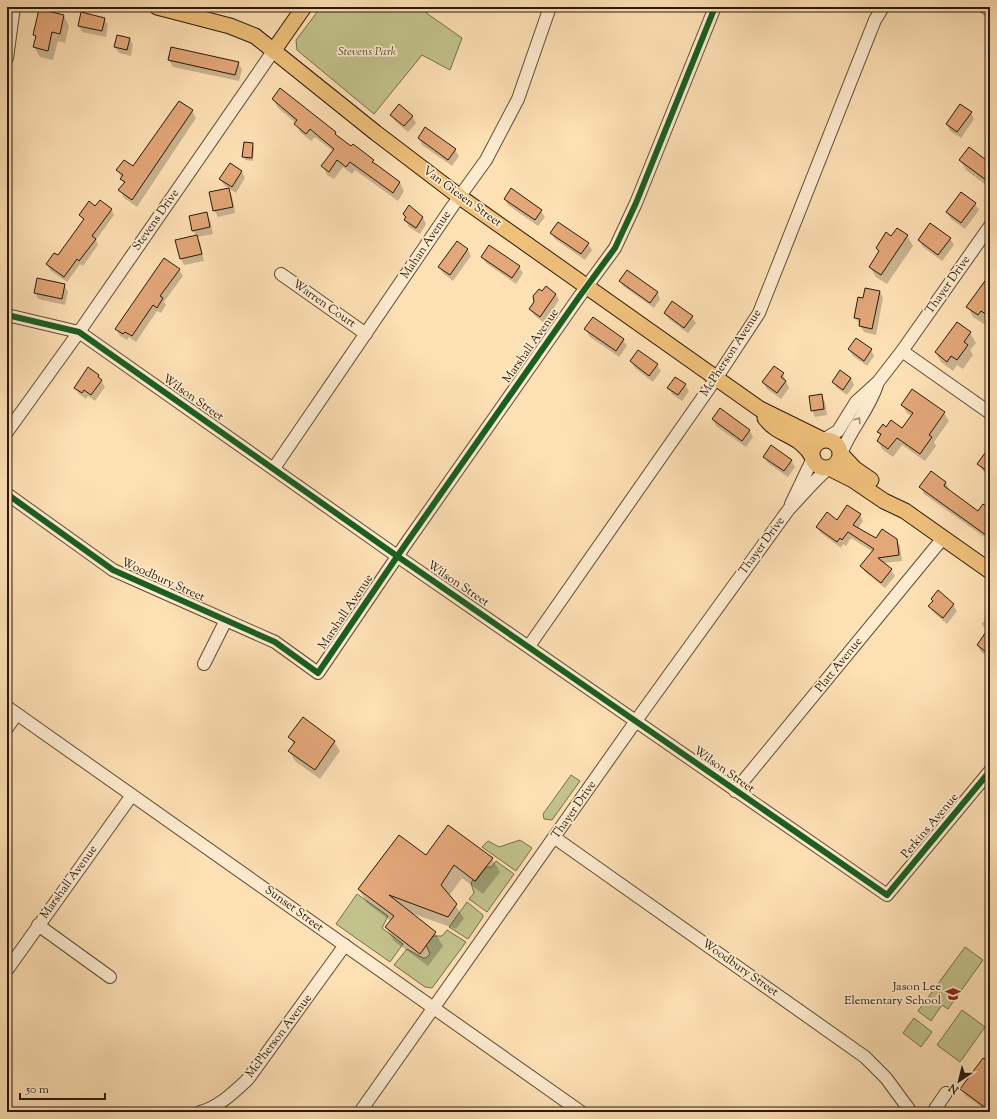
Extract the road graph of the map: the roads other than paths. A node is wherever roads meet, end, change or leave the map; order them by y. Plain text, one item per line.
1 (14, 7) edge
2 (157, 7) edge
3 (304, 7) edge
4 (550, 7) edge
5 (715, 7) edge
6 (883, 7) edge
7 (985, 7) edge
8 (990, 10) edge
9 (274, 50) junction
10 (7, 58) edge
11 (460, 197) junction
12 (990, 226) edge
13 (281, 274) dead end
14 (587, 286) junction
15 (7, 315) edge
16 (79, 332) junction
17 (366, 334) junction
18 (902, 351) junction
19 (717, 377) junction
20 (878, 382) junction
21 (760, 409) junction
22 (990, 413) edge
23 (7, 432) edge
24 (824, 440) junction
25 (841, 454) junction
26 (812, 458) junction
27 (274, 468) junction
28 (829, 468) junction
29 (7, 494) edge
30 (789, 509) junction
31 (906, 511) junction
32 (943, 538) junction
33 (397, 556) junction
34 (990, 571) edge
35 (226, 620) junction
36 (529, 646) junction
37 (204, 664) dead end
38 (318, 673) joint
39 (12, 710) edge
40 (636, 721) junction
41 (7, 728) edge
42 (990, 771) edge
43 (735, 791) junction
44 (132, 795) junction
45 (555, 838) junction
46 (887, 895) joint
47 (38, 925) junction
48 (345, 945) junction
49 (7, 970) edge
50 (110, 977) dead end
51 (433, 1009) junction
52 (946, 1093) dead end
53 (200, 1112) edge
54 (360, 1112) edge
55 (581, 1112) edge
56 (911, 1112) edge
57 (933, 1112) edge

1 - 10 street
2 - 9 main road, Van Giesen Street
3 - 9 main road, Stevens Drive
4 - 11 street, Mahan Avenue
5 - 14 street, Marshall Avenue
6 - 19 street, McPherson Avenue
7 - 8 street
9 - 11 main road, Van Giesen Street
9 - 16 street, Stevens Drive
11 - 14 main road, Van Giesen Street
11 - 17 street, Mahan Avenue
12 - 18 street, Thayer Drive
13 - 17 street, Warren Court
14 - 19 main road, Van Giesen Street
14 - 33 street, Marshall Avenue
15 - 16 street, Wilson Street
16 - 23 street, Stevens Drive
16 - 27 street, Wilson Street
17 - 27 street, Mahan Avenue
18 - 20 street, Thayer Drive
18 - 22 street
19 - 21 main road, Van Giesen Street
19 - 36 street, McPherson Avenue
20 - 24 street, Thayer Drive
25 -> 20 street, Thayer Drive
21 - 24 main road, Van Giesen Street
21 - 26 main road, Van Giesen Street
24 - 25 main road
24 - 26 main road
25 - 28 main road
25 - 31 main road
26 - 28 main road
26 - 30 street, Thayer Drive
27 - 33 street, Wilson Street
28 - 30 street, Thayer Drive
28 - 31 main road
29 - 35 street, Woodbury Street
30 - 40 street, Thayer Drive
31 - 32 main road
32 - 34 main road
32 - 43 street, Platt Avenue
33 - 36 street, Wilson Street
33 - 38 street, Marshall Avenue
35 - 37 street
35 - 38 street, Woodbury Street
36 - 40 street, Wilson Street
39 - 41 street
39 - 44 street, Sunset Street
40 - 43 street, Wilson Street
40 - 45 street, Thayer Drive
42 - 46 street, Perkins Avenue
43 - 46 street, Wilson Street
44 - 47 street, Marshall Avenue
44 - 48 street, Sunset Street
45 - 51 street, Thayer Drive
45 - 56 street, Woodbury Street
47 - 49 street, Marshall Avenue
47 - 50 street
48 - 51 street, Sunset Street
48 - 53 street, McPherson Avenue
51 - 54 street, Thayer Drive
51 - 55 street, Sunset Street
52 - 57 street

